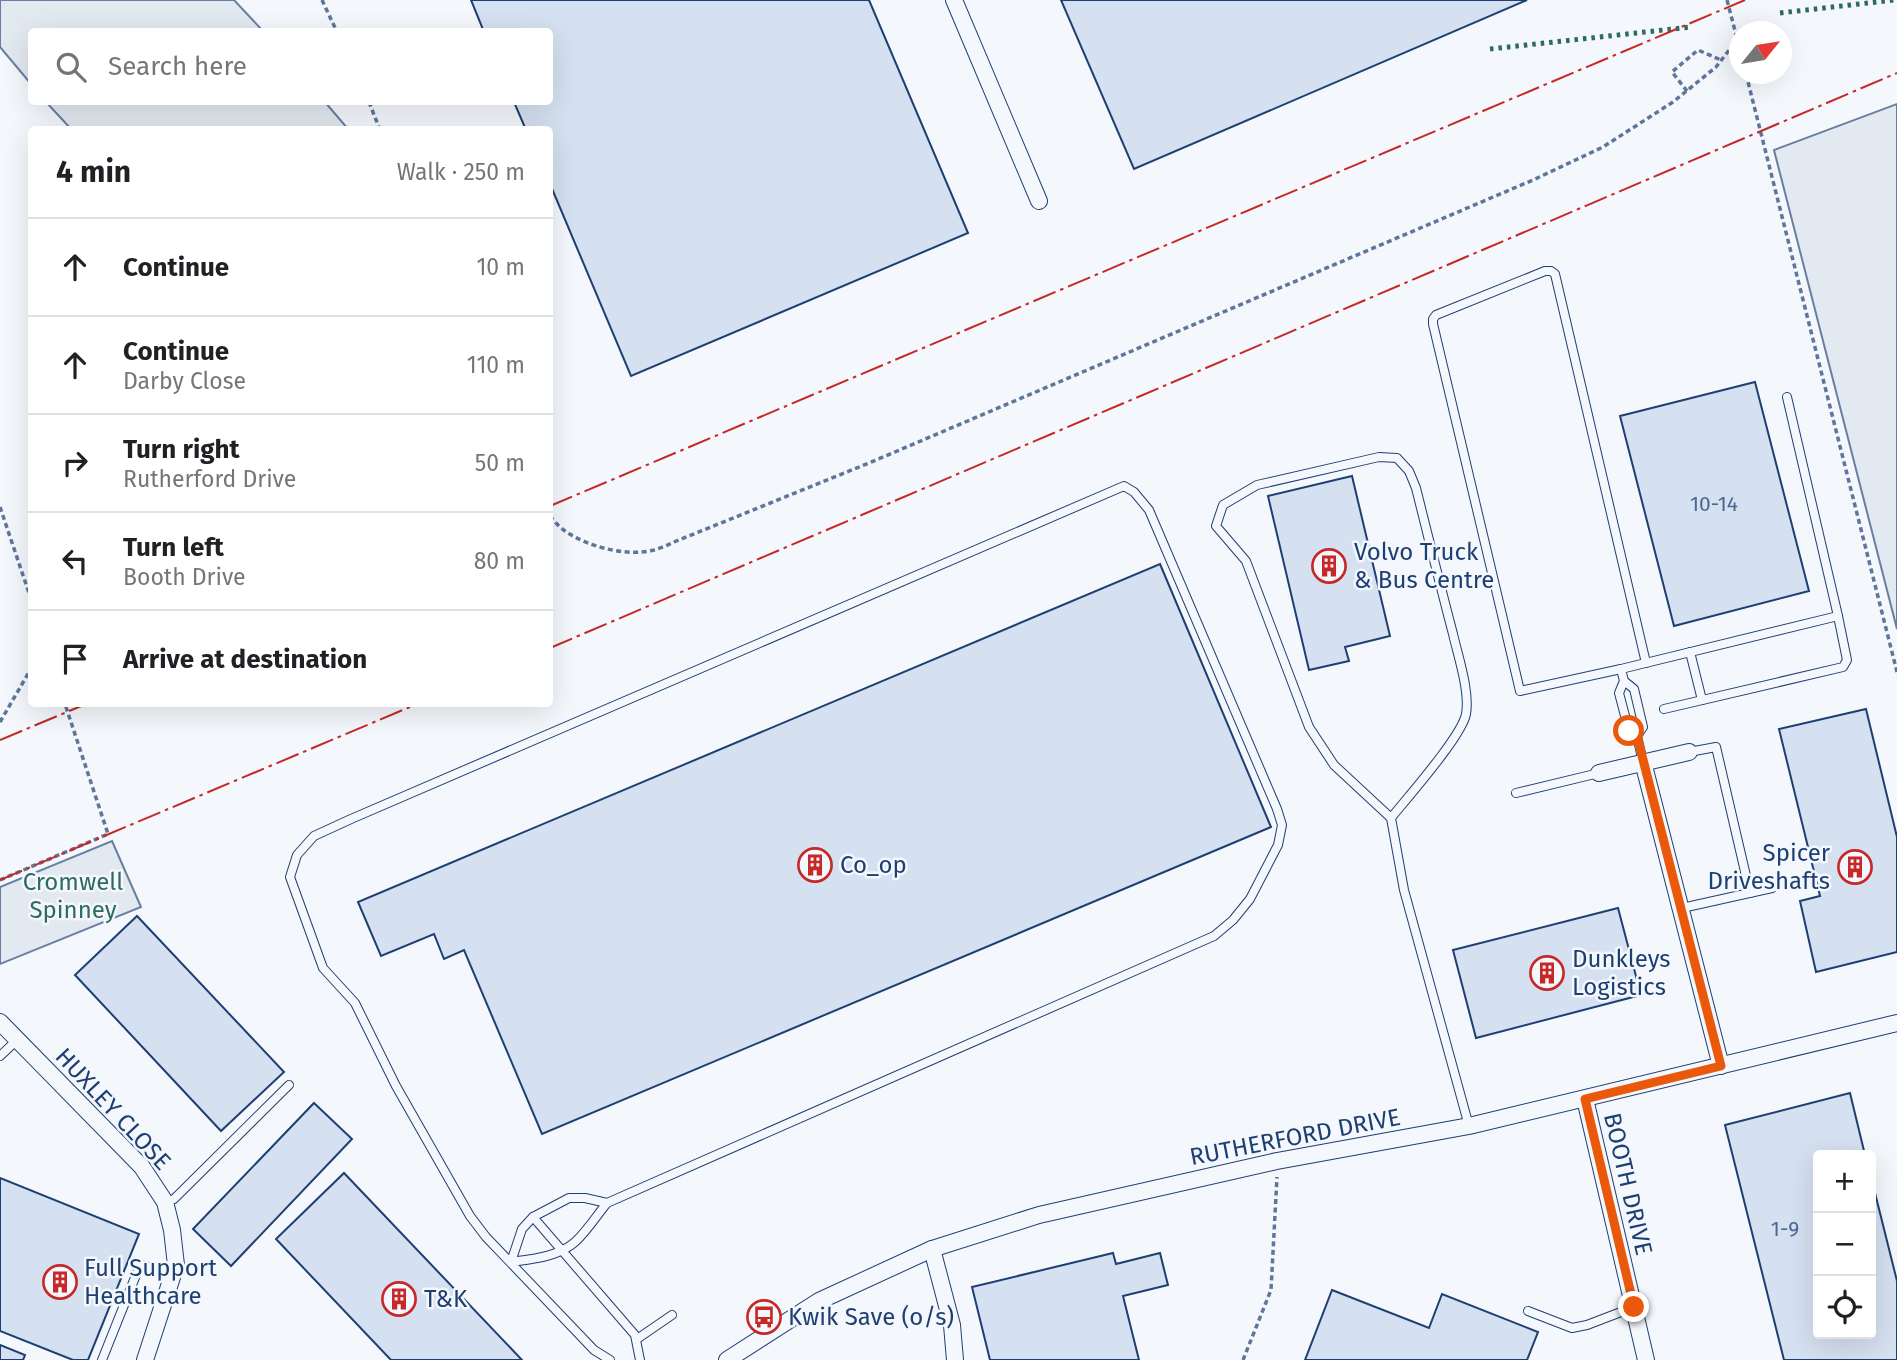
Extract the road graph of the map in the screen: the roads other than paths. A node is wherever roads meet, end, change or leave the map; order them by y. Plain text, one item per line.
1 (954, 0) edge
2 (1039, 201) dead end
3 (1787, 397) dead end
4 (1838, 616) junction
5 (1690, 652) junction
6 (1646, 663) junction
7 (1621, 669) junction
8 (1624, 681) junction
9 (1702, 700) junction
10 (1664, 709) dead end
11 (1637, 736) junction
12 (1689, 752) joint
13 (1643, 762) junction
14 (1599, 773) joint
15 (1516, 793) dead end
16 (1391, 818) junction
17 (1772, 888) dead end
18 (1750, 893) junction
19 (1682, 908) junction
20 (0, 1022) edge
21 (1897, 1023) edge
22 (17, 1040) junction
23 (0, 1056) edge
24 (1721, 1066) junction
25 (289, 1085) dead end
26 (1585, 1099) junction
27 (1469, 1126) junction
28 (165, 1202) junction
29 (607, 1203) junction
30 (533, 1217) junction
31 (932, 1249) junction
32 (562, 1251) junction
33 (511, 1262) junction
34 (173, 1275) junction
35 (1634, 1307) junction
36 (1528, 1311) dead end
37 (672, 1315) dead end
38 (636, 1339) junction
39 (102, 1360) edge
40 (145, 1360) edge
41 (610, 1360) edge
42 (640, 1360) edge
43 (727, 1360) edge
44 (955, 1360) edge
45 (1646, 1360) edge

1 - 2 street
3 - 4 lane
4 - 5 lane
4 - 9 lane
5 - 6 lane
5 - 9 lane
6 - 7 lane
6 - 7 lane
7 - 8 lane
8 - 11 lane
8 - 11 lane
9 - 10 lane
11 - 13 lane
12 - 13 street
12 - 18 lane
13 - 14 street
13 - 19 street
14 - 15 lane
16 - 16 lane
16 - 27 lane
17 - 18 lane
18 - 19 lane
19 - 24 street
20 - 22 street, HUXLEY CLOSE
21 - 24 street, RUTHERFORD DRIVE
22 - 23 lane
22 - 28 street, HUXLEY CLOSE
24 - 26 street, RUTHERFORD DRIVE
25 - 28 lane
26 - 27 street, RUTHERFORD DRIVE
26 - 35 street, BOOTH DRIVE
27 - 31 street, RUTHERFORD DRIVE
28 - 34 street, HUXLEY CLOSE
29 - 30 lane
29 - 32 lane
29 - 33 lane
30 - 32 lane
30 - 33 lane
31 - 43 street, RUTHERFORD DRIVE
31 - 44 street
32 - 33 lane
32 - 38 lane
33 - 41 lane
34 - 39 lane
34 - 40 street, HUXLEY CLOSE
35 - 36 lane
35 - 45 street, BOOTH DRIVE
37 - 38 lane
38 - 42 lane

